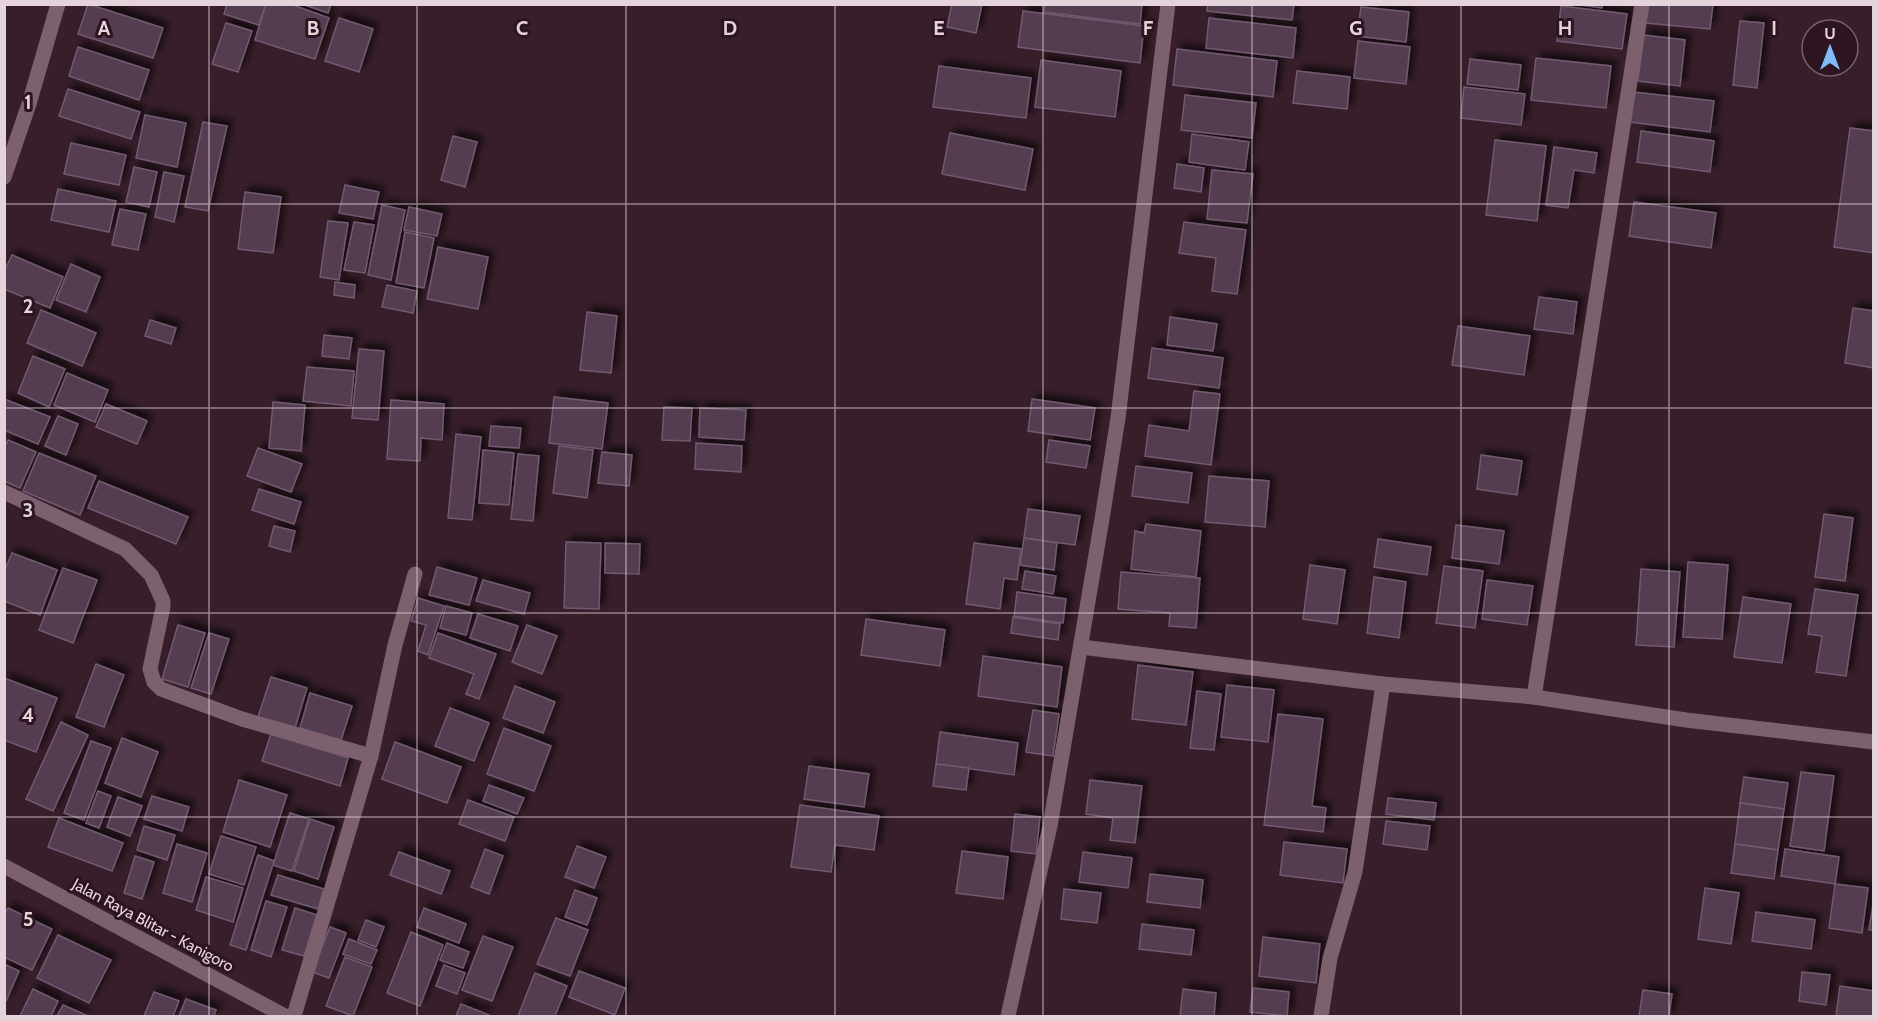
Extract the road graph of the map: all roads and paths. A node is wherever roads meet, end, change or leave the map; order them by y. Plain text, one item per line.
1 (58, 4) edge
2 (1168, 4) edge
3 (1642, 4) edge
4 (4, 177) edge
5 (4, 492) edge
6 (415, 574) dead end
7 (1081, 647) junction
8 (1383, 684) junction
9 (1534, 697) junction
10 (1874, 742) edge
11 (371, 756) junction
12 (4, 866) edge
13 (285, 1017) edge
14 (294, 1017) edge
15 (1008, 1017) edge
16 (1321, 1017) edge

1 - 4 street
2 - 7 street
3 - 9 street
5 - 11 street
6 - 11 street
7 - 8 street
7 - 15 street
8 - 9 street
8 - 16 street
9 - 10 street
11 - 14 street
12 - 13 street, Jalan Raya Blitar - Kanigoro

